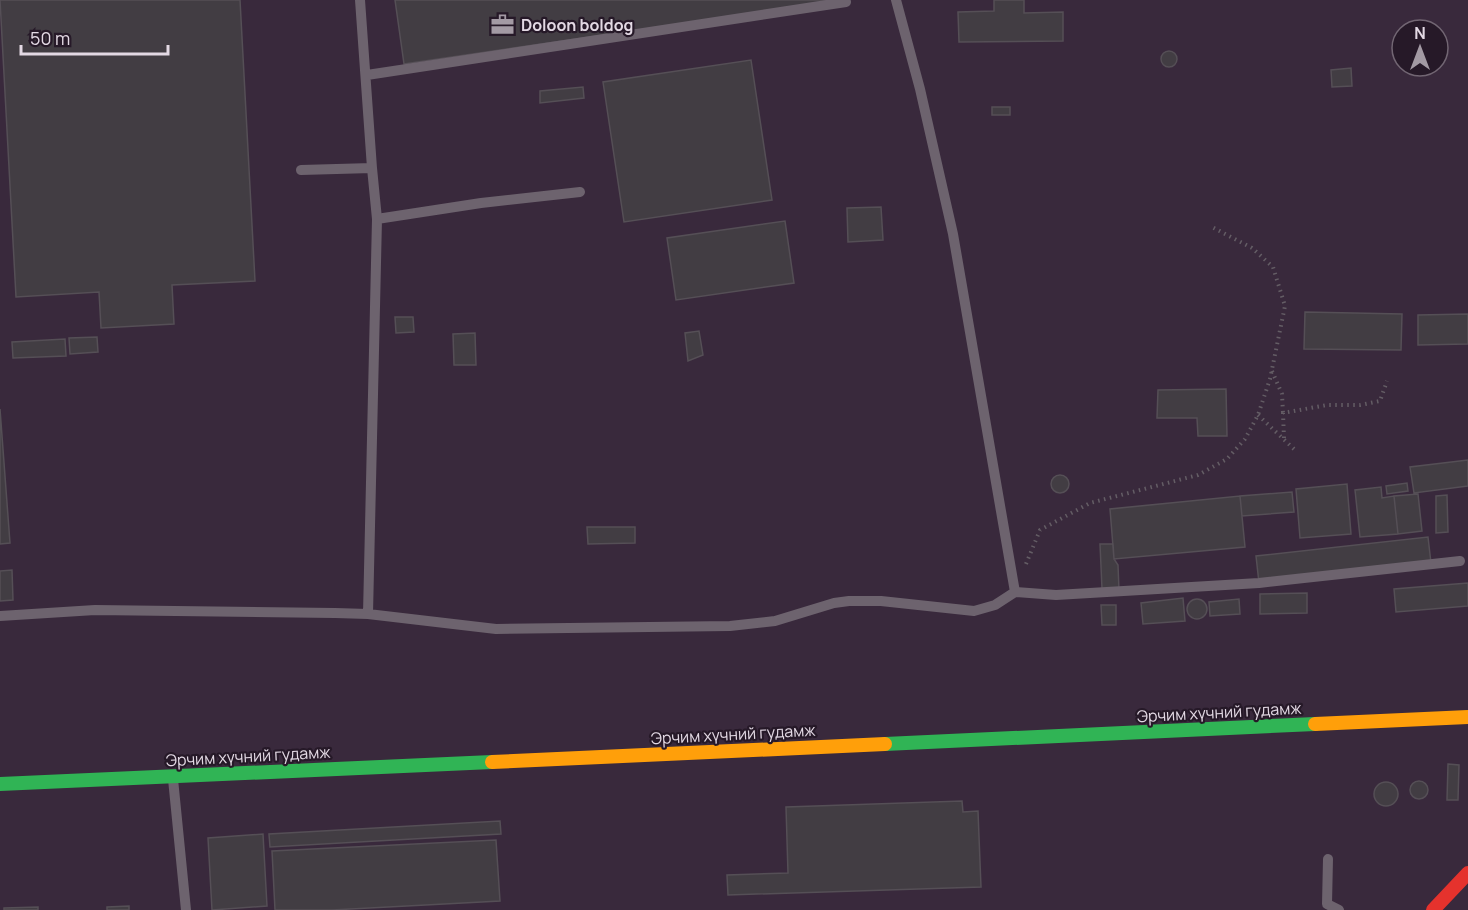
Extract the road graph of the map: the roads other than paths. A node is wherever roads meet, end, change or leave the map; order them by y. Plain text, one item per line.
1 (360, 0) edge
2 (896, 0) edge
3 (846, 2) dead end
4 (367, 75) junction
5 (372, 168) junction
6 (300, 170) dead end
7 (580, 192) dead end
8 (376, 219) junction
9 (1460, 561) dead end
10 (1015, 592) junction
11 (368, 614) junction
12 (0, 616) edge
13 (1468, 717) edge
14 (172, 775) junction
15 (0, 784) edge
16 (1328, 859) dead end
17 (1468, 873) edge
18 (186, 910) edge
19 (1339, 910) edge
20 (1433, 910) edge

1 - 4 lane
2 - 10 lane
3 - 4 lane
4 - 5 lane
5 - 6 lane
5 - 8 lane
7 - 8 lane
8 - 11 lane
9 - 10 lane
10 - 11 lane
11 - 12 lane
13 - 14 main road, Эрчим хүчний гудамж
14 - 15 main road, Эрчим хүчний гудамж
14 - 18 lane
16 - 19 lane
17 - 20 main road

